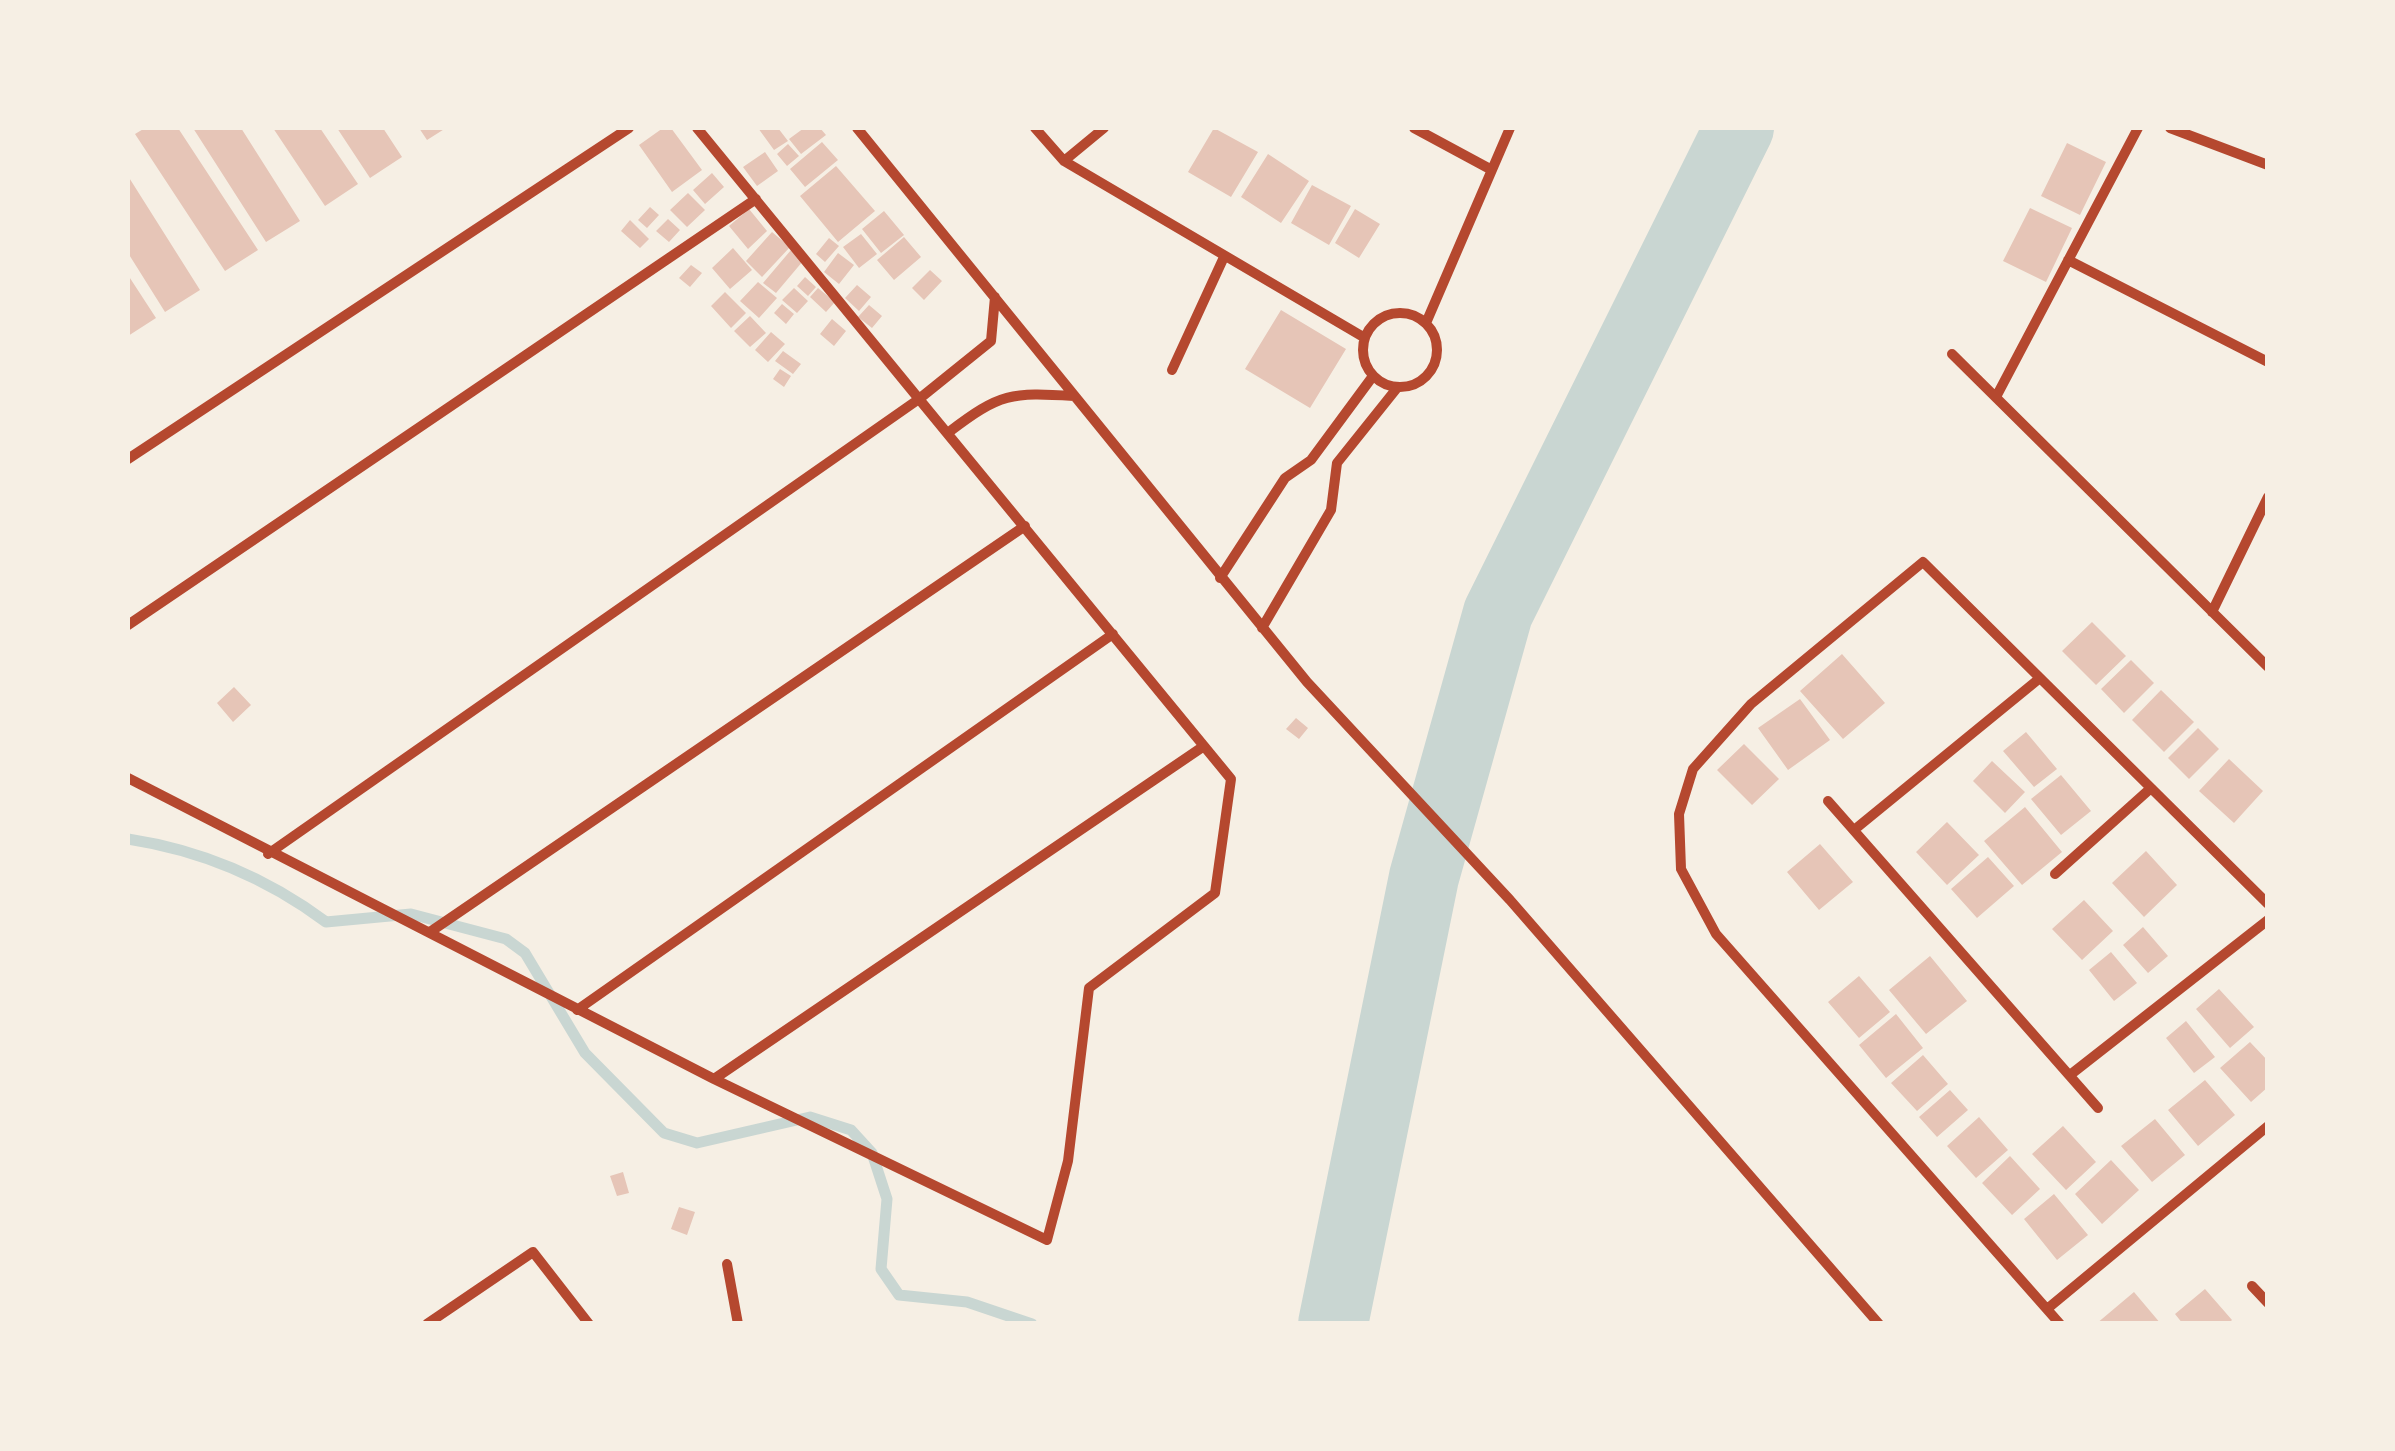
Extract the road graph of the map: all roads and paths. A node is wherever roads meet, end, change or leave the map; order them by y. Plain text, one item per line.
1 (629, 128) edge
2 (697, 128) edge
3 (858, 128) edge
4 (1035, 128) edge
5 (1104, 128) edge
6 (1414, 128) edge
7 (1510, 128) edge
8 (2138, 128) edge
9 (2170, 128) edge
10 (1064, 161) junction
11 (2268, 165) edge
12 (1490, 168) junction
13 (756, 199) junction
14 (1224, 257) junction
15 (2068, 260) junction
16 (994, 297) junction
17 (1426, 323) junction
18 (1365, 338) junction
19 (1952, 354) dead end
20 (2268, 362) edge
21 (1172, 370) dead end
22 (1373, 376) junction
23 (1397, 388) junction
24 (1074, 396) junction
25 (1996, 397) junction
26 (920, 398) junction
27 (949, 432) junction
28 (128, 459) edge
29 (2268, 497) edge
30 (1025, 526) junction
31 (1220, 578) junction
32 (2212, 612) junction
33 (128, 626) edge
34 (1262, 628) junction
35 (1113, 634) junction
36 (2268, 668) edge
37 (2040, 678) junction
38 (1204, 746) junction
39 (128, 778) edge
40 (2151, 788) junction
41 (1828, 801) dead end
42 (1854, 830) junction
43 (268, 854) junction
44 (2055, 874) dead end
45 (2268, 904) edge
46 (2268, 920) edge
47 (430, 932) junction
48 (577, 1010) junction
49 (2070, 1075) junction
50 (714, 1079) junction
51 (2098, 1108) dead end
52 (2268, 1126) edge
53 (728, 1264) dead end
54 (2252, 1286) dead end
55 (2268, 1303) edge
56 (2047, 1310) junction
57 (428, 1324) edge
58 (588, 1324) edge
59 (738, 1324) edge
60 (1878, 1324) edge
61 (2060, 1324) edge

1 - 28 street
2 - 13 street
3 - 16 street
4 - 10 street
5 - 10 street
6 - 12 street
7 - 12 street
8 - 15 street
9 - 11 street
10 - 14 street
12 - 17 street
13 - 26 street
13 - 33 street
14 - 18 street
14 - 21 street
15 - 20 street
15 - 25 street
16 - 24 street
16 - 26 street
17 - 18 street
17 - 23 street
18 - 22 street
19 - 25 street
22 - 23 street
22 - 31 street
23 - 34 street
24 - 27 street
24 - 31 street
25 - 32 street
26 - 27 street
26 - 43 street
27 - 30 street
29 - 32 street
30 - 35 street
30 - 47 street
31 - 34 street
32 - 36 street
34 - 60 street
35 - 38 street
35 - 48 street
37 - 40 street
37 - 42 street
37 - 56 street
38 - 50 street
38 - 50 street
39 - 43 street
40 - 44 street
40 - 45 street
41 - 42 street
42 - 49 street
43 - 47 street
46 - 49 street
47 - 48 street
48 - 50 street
49 - 51 street
52 - 56 street
53 - 59 street
54 - 55 street
56 - 61 street
57 - 58 street

